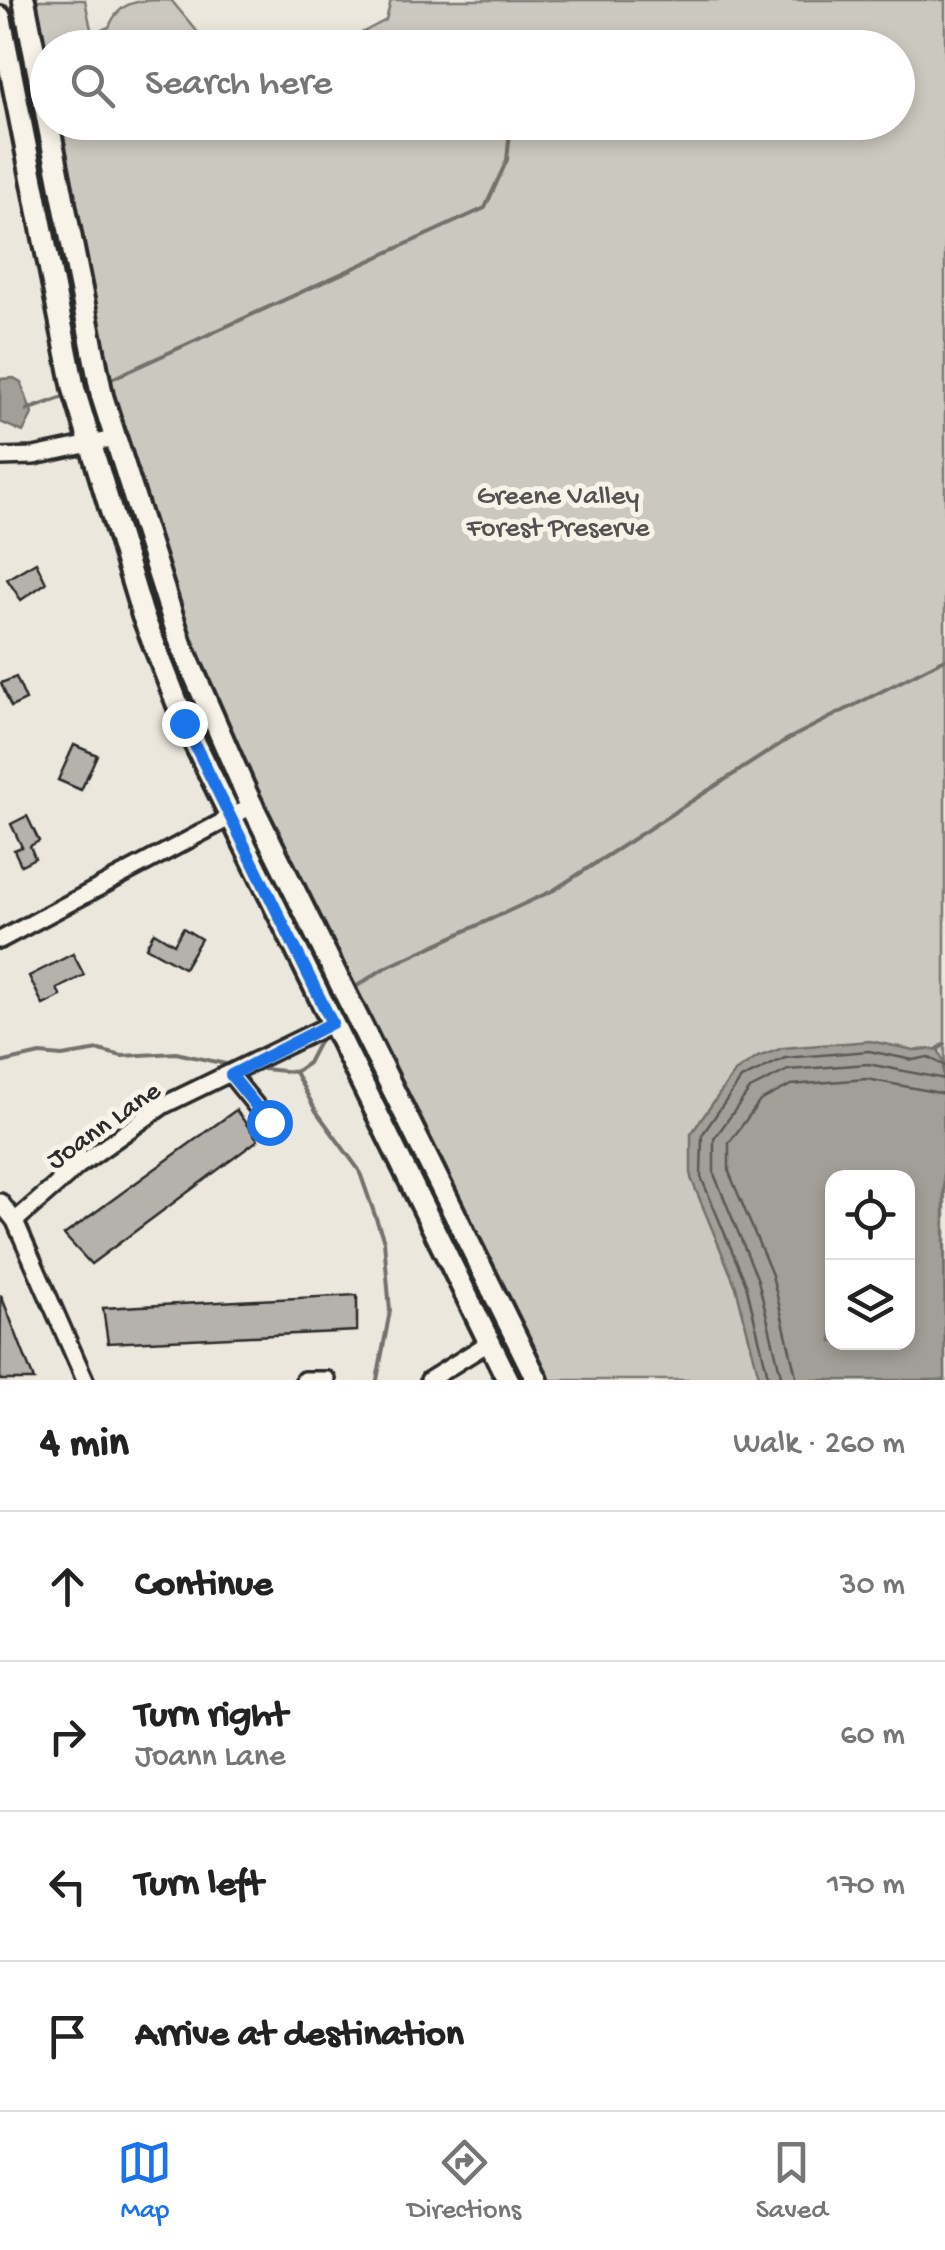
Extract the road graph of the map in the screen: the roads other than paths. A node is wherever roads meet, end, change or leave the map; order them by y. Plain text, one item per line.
1 (24, 0) edge
2 (0, 17) edge
3 (30, 30) edge
4 (52, 140) edge
5 (113, 439) junction
6 (90, 444) junction
7 (0, 457) edge
8 (252, 806) junction
9 (230, 818) junction
10 (0, 940) edge
11 (332, 1023) junction
12 (231, 1075) junction
13 (269, 1122) dead end
14 (0, 1202) edge
15 (14, 1221) junction
16 (490, 1342) junction
17 (451, 1374) edge
18 (85, 1380) edge
19 (304, 1380) edge
20 (328, 1380) edge
21 (430, 1380) edge
22 (508, 1380) edge
23 (537, 1380) edge

1 - 3 main road
2 - 6 main road
4 - 5 main road
5 - 6 street
5 - 8 main road
6 - 7 street
6 - 9 main road
8 - 9 street
8 - 23 main road
9 - 10 street
9 - 11 main road
11 - 12 street, Joann Lane
11 - 16 main road
12 - 13 street
12 - 15 street, Joann Lane
14 - 15 street
15 - 18 street
16 - 17 street
16 - 22 main road
17 - 21 street
19 - 20 street

